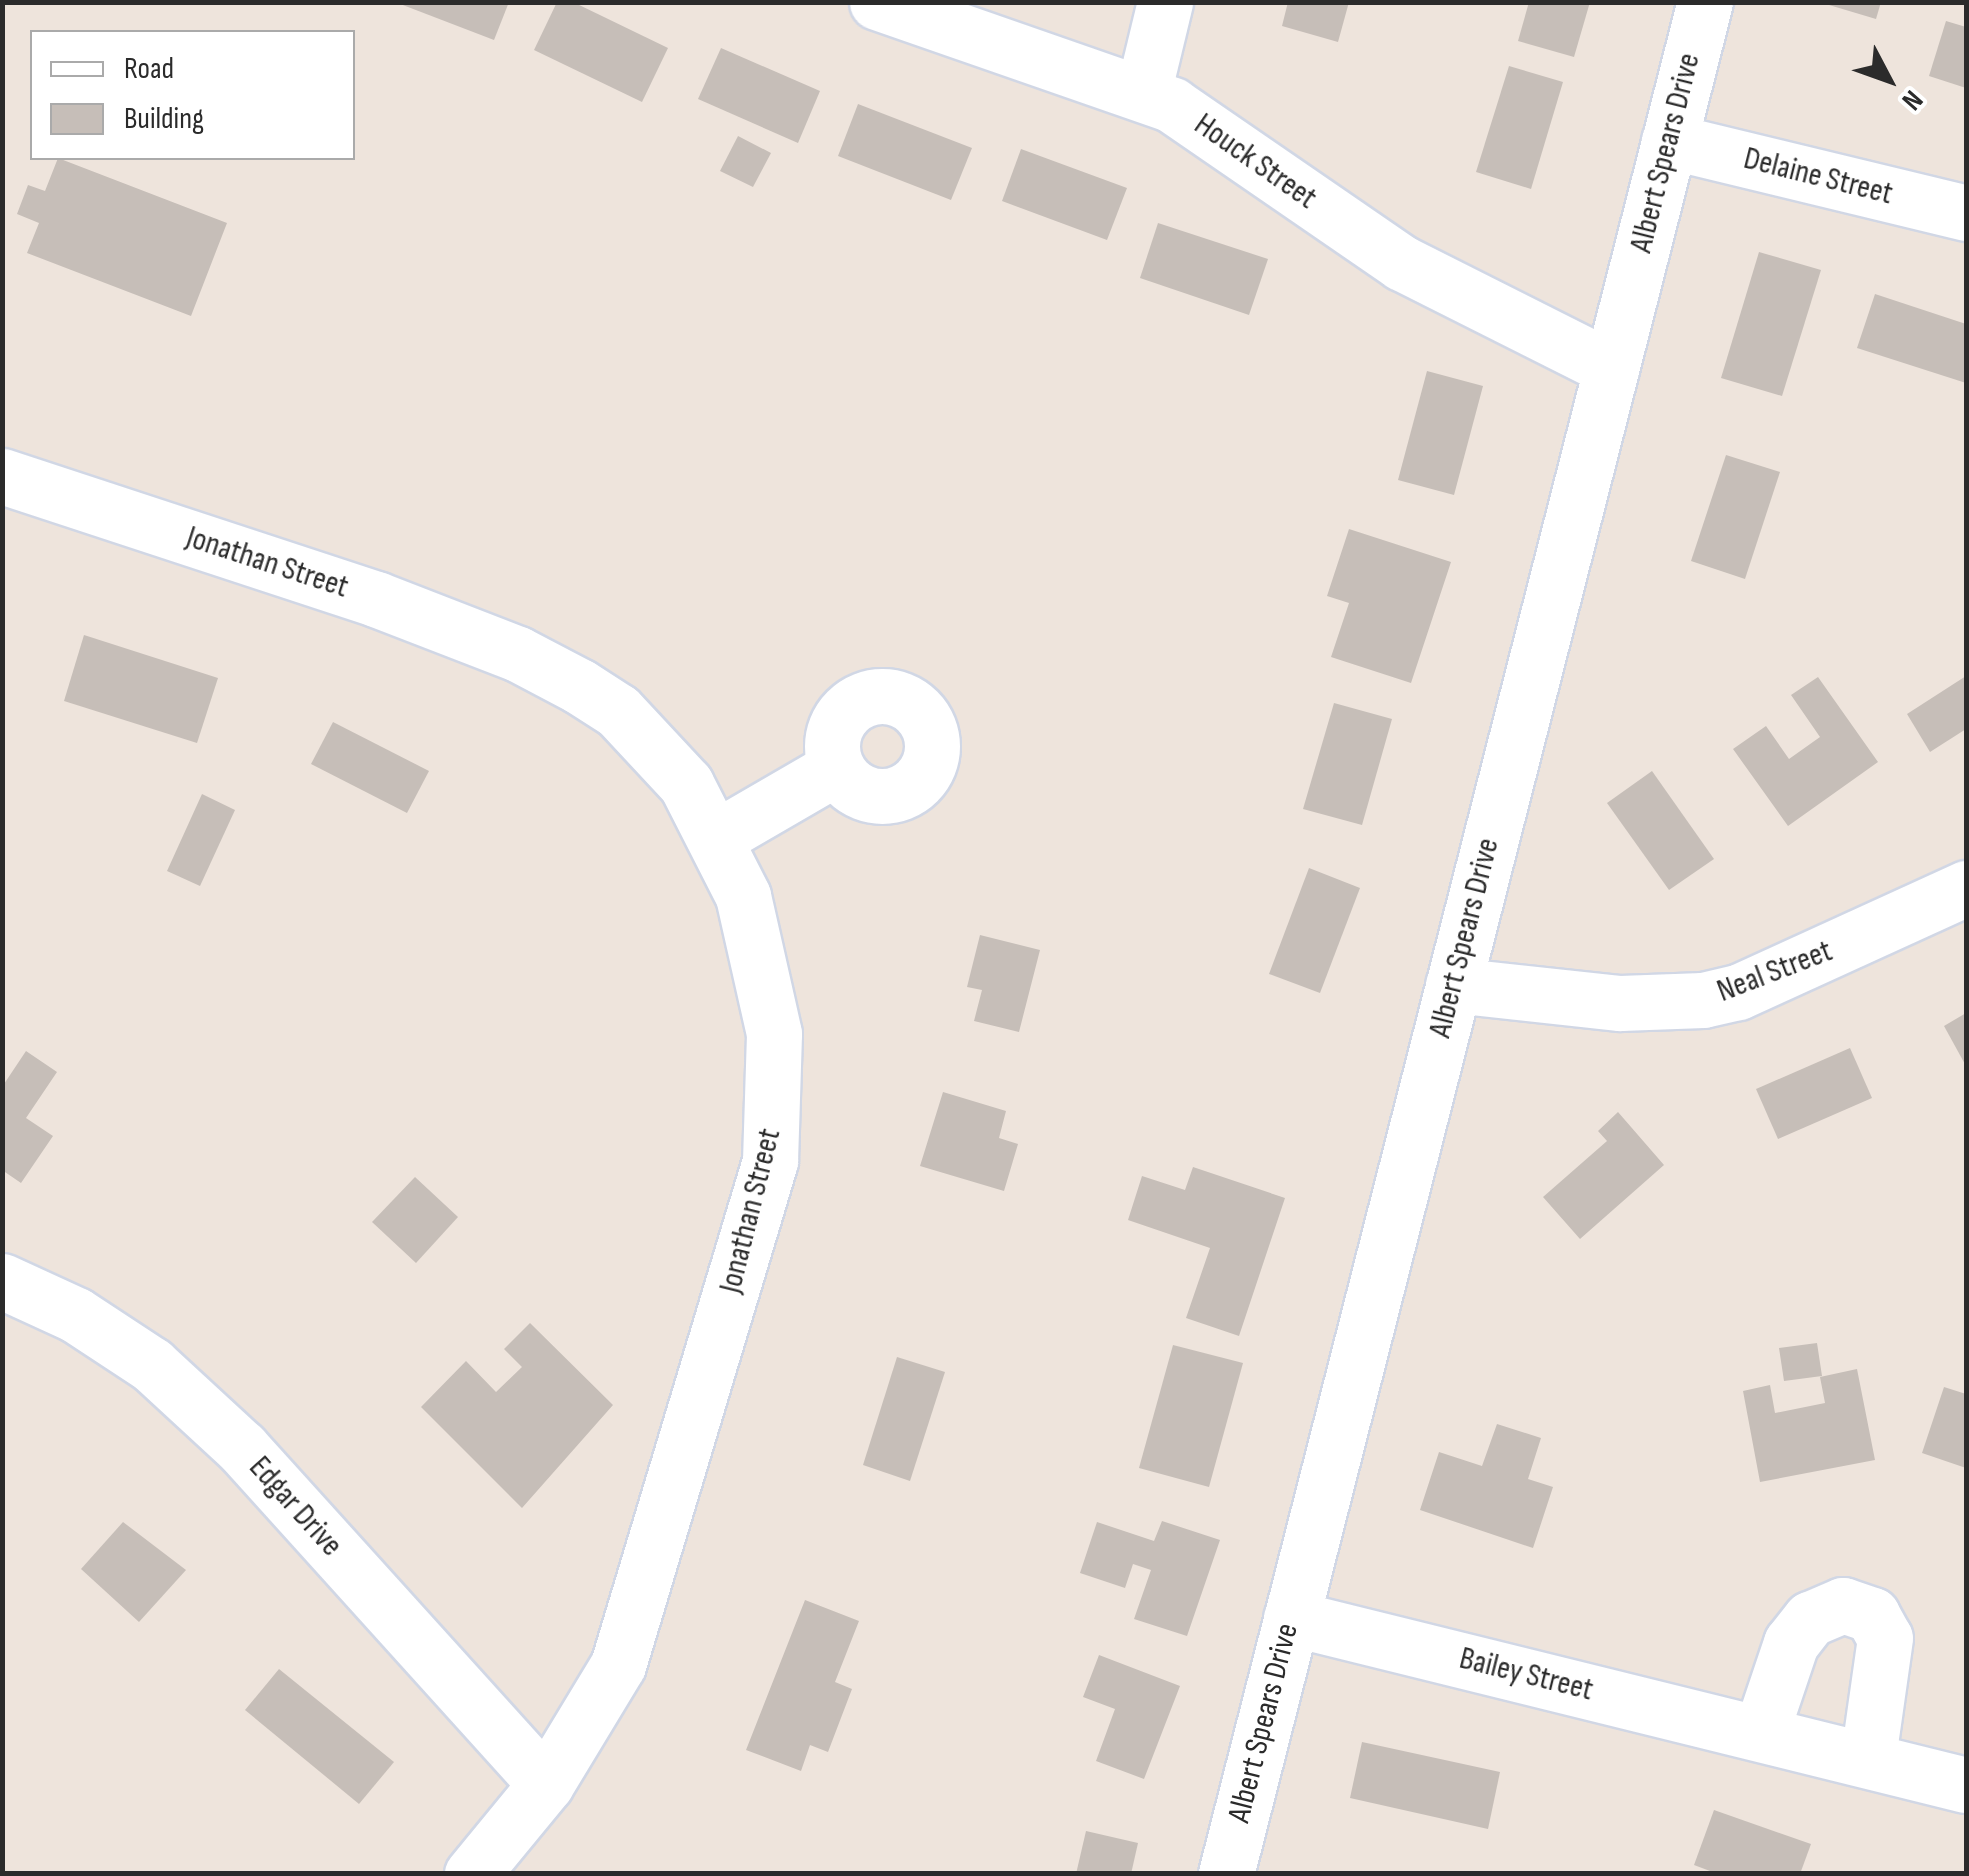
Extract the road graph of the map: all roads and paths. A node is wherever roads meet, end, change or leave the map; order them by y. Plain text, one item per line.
1 (877, 2) edge
2 (1165, 2) edge
3 (1705, 2) edge
4 (987, 20) edge
5 (1143, 93) junction
6 (1669, 140) junction
7 (1966, 213) edge
8 (1610, 368) junction
9 (2, 476) edge
10 (836, 768) dead end
11 (717, 837) junction
12 (1966, 888) edge
13 (1453, 985) junction
14 (2, 1281) edge
15 (1291, 1618) junction
16 (1761, 1732) junction
17 (1868, 1758) junction
18 (546, 1784) junction
19 (1966, 1785) edge
20 (472, 1874) edge
21 (1226, 1874) edge

1 - 4 street, Houck Street
2 - 5 street
3 - 6 street, Albert Spears Drive
4 - 5 street, Houck Street
5 - 8 street, Houck Street
6 - 7 street, Delaine Street
6 - 8 street, Albert Spears Drive
8 - 13 street, Albert Spears Drive
9 - 11 street, Jonathan Street
10 - 11 street
11 - 18 street, Jonathan Street
12 - 13 street, Neal Street
13 - 15 street, Albert Spears Drive
14 - 18 street, Edgar Drive
15 - 16 street, Bailey Street
15 - 21 street, Albert Spears Drive
16 - 17 street, Bailey Street
16 - 17 street
17 - 19 street, Bailey Street
18 - 20 street, Jonathan Street

